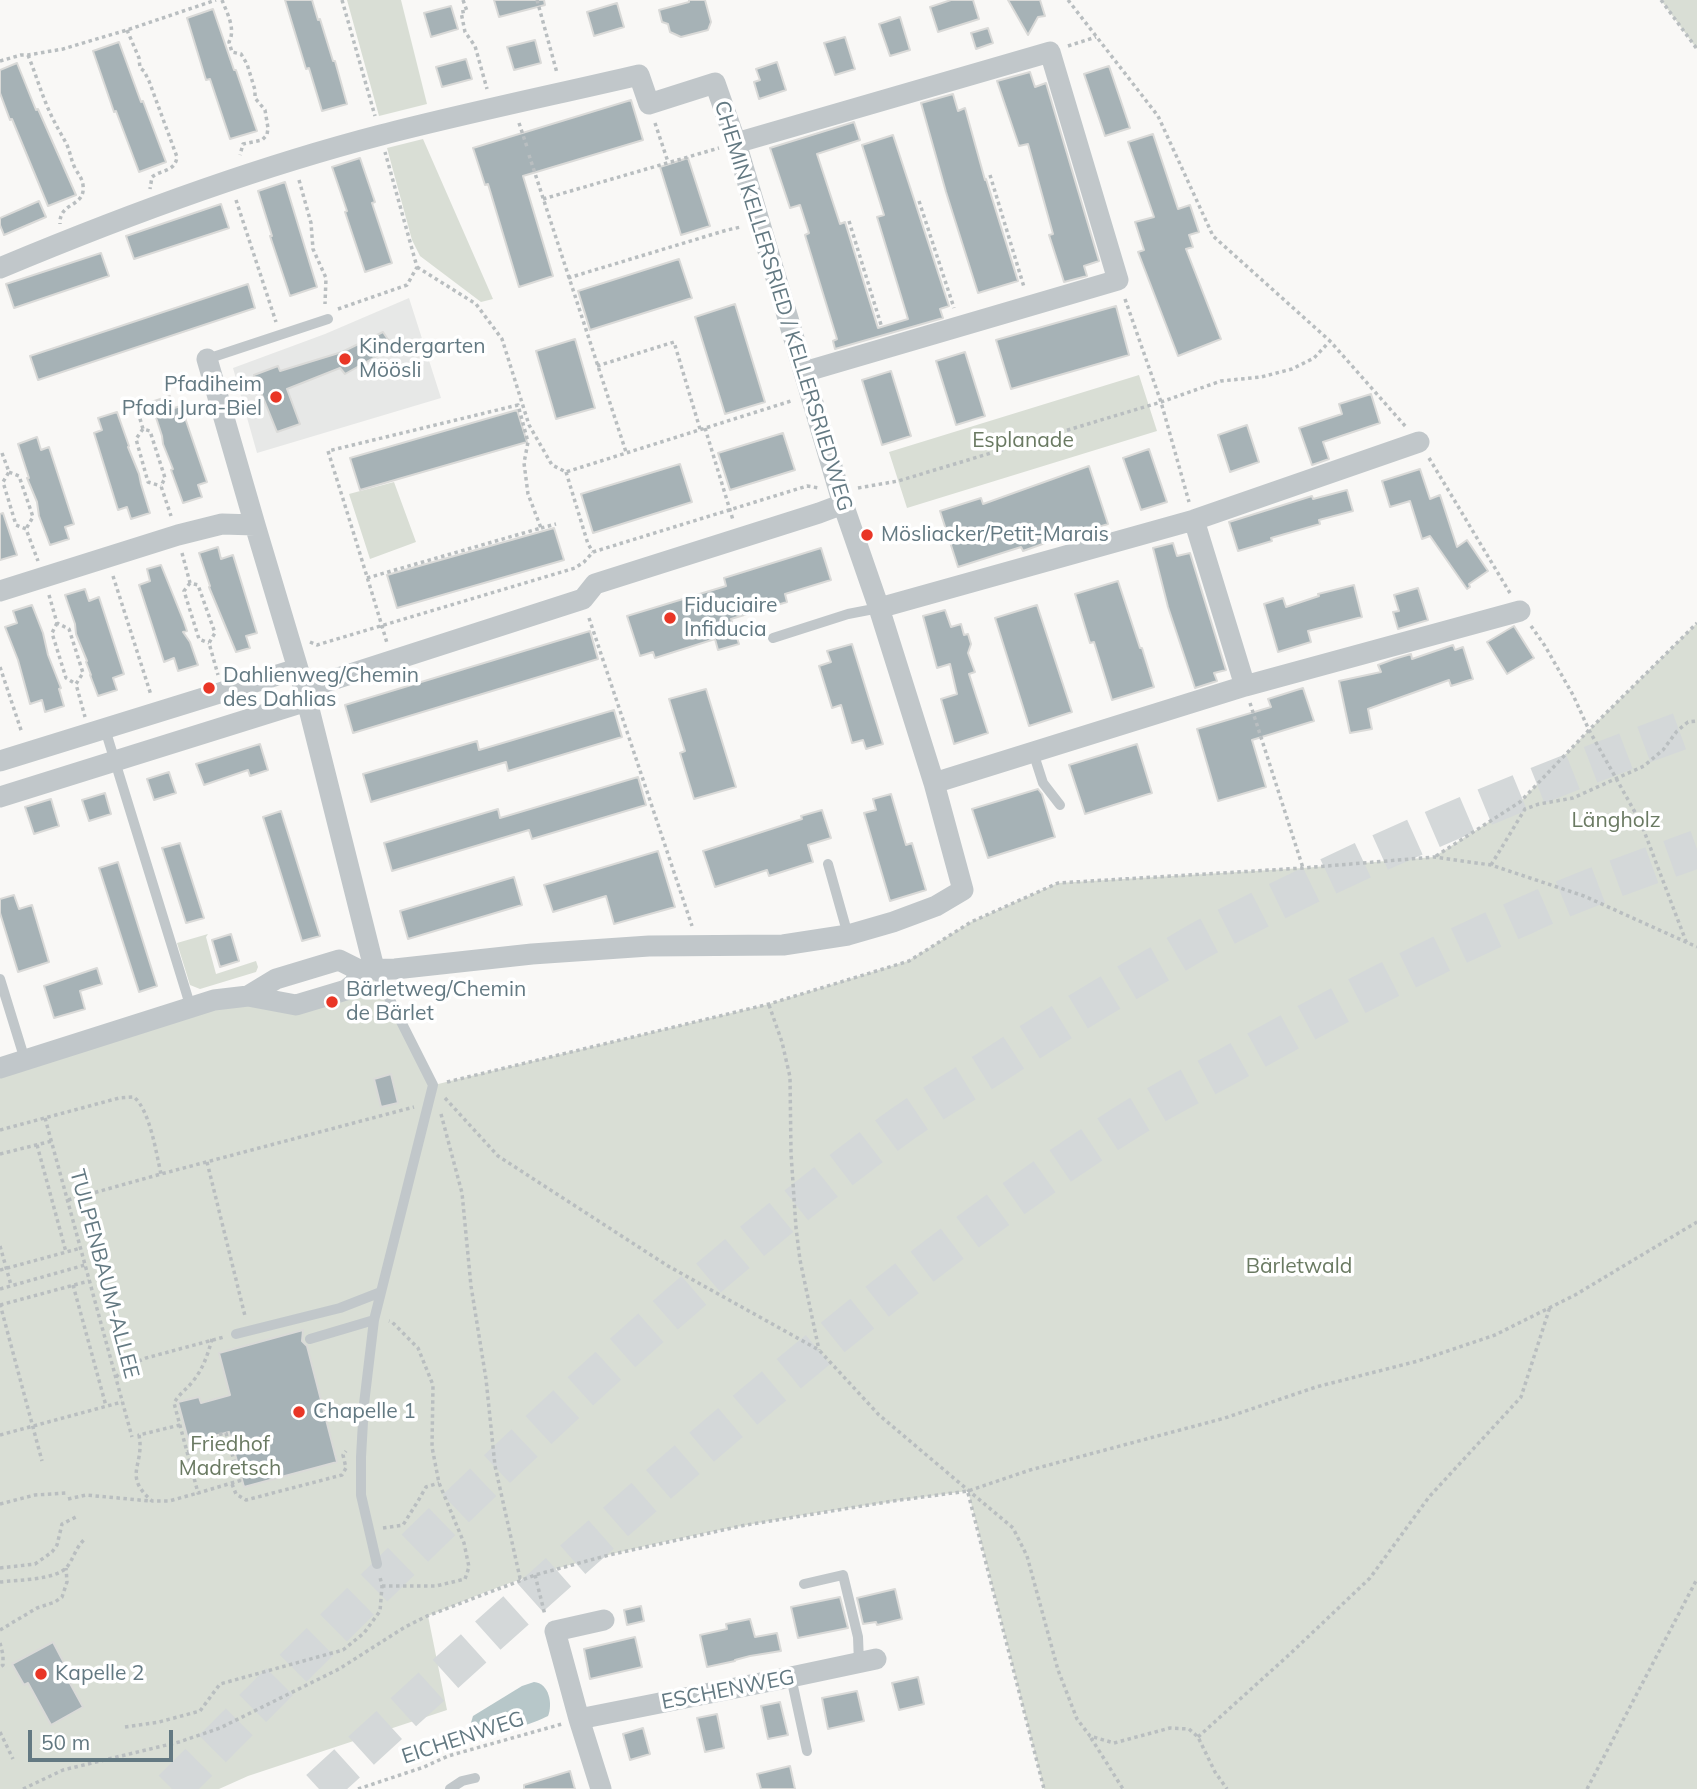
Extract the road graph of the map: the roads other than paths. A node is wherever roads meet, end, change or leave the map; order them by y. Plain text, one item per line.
1 (736, 143) junction
2 (0, 268) edge
3 (327, 316) road end
4 (207, 359) joint
5 (804, 372) junction
6 (1419, 442) road end
7 (843, 504) junction
8 (1194, 520) junction
9 (255, 525) junction
10 (0, 591) edge
11 (878, 608) junction
12 (1520, 611) road end
13 (773, 638) dead end
14 (303, 686) junction
15 (1245, 686) junction
16 (96, 727) junction
17 (1033, 752) junction
18 (0, 761) edge
19 (114, 761) junction
20 (934, 783) junction
21 (0, 797) edge
22 (1060, 805) dead end
23 (828, 864) dead end
24 (848, 935) junction
25 (367, 969) junction
26 (0, 979) edge
27 (248, 996) junction
28 (191, 1008) junction
29 (25, 1060) junction
30 (0, 1068) edge
31 (381, 1292) junction
32 (374, 1320) junction
33 (236, 1334) road end
34 (310, 1339) dead end
35 (377, 1564) road end
36 (804, 1584) dead end
37 (604, 1620) dead end
38 (868, 1661) joint
39 (791, 1678) junction
40 (579, 1719) junction
41 (807, 1751) dead end
42 (475, 1778) dead end
43 (450, 1789) edge
44 (601, 1789) edge

1 - 2 street, CHEMIN KELLERSRIED / KELLERSRIEDWEG
1 - 5 street, CHEMIN KELLERSRIED / KELLERSRIEDWEG
1 - 5 street
3 - 4 lane
4 - 9 street
5 - 7 street, CHEMIN KELLERSRIED / KELLERSRIEDWEG
6 - 8 street
7 - 11 street, CHEMIN KELLERSRIED / KELLERSRIEDWEG
7 - 14 street
8 - 11 street
8 - 15 street
9 - 10 street
9 - 14 street
11 - 13 lane
11 - 20 street, CHEMIN KELLERSRIED / KELLERSRIEDWEG
12 - 15 street
14 - 16 street
14 - 19 street
14 - 25 street
15 - 17 street
16 - 18 street
16 - 19 lane
17 - 20 street
17 - 22 lane
19 - 21 street
19 - 28 lane
20 - 24 street, CHEMIN KELLERSRIED / KELLERSRIEDWEG
23 - 24 lane
24 - 25 street
25 - 27 street
25 - 27 street
25 - 31 lane
26 - 29 lane
27 - 28 street
28 - 29 street
29 - 30 street
31 - 32 lane
31 - 33 lane
32 - 34 lane
32 - 35 lane
36 - 38 lane
37 - 40 street
38 - 39 street, ESCHENWEG
39 - 40 street, ESCHENWEG
39 - 41 lane
40 - 44 street
42 - 43 lane

